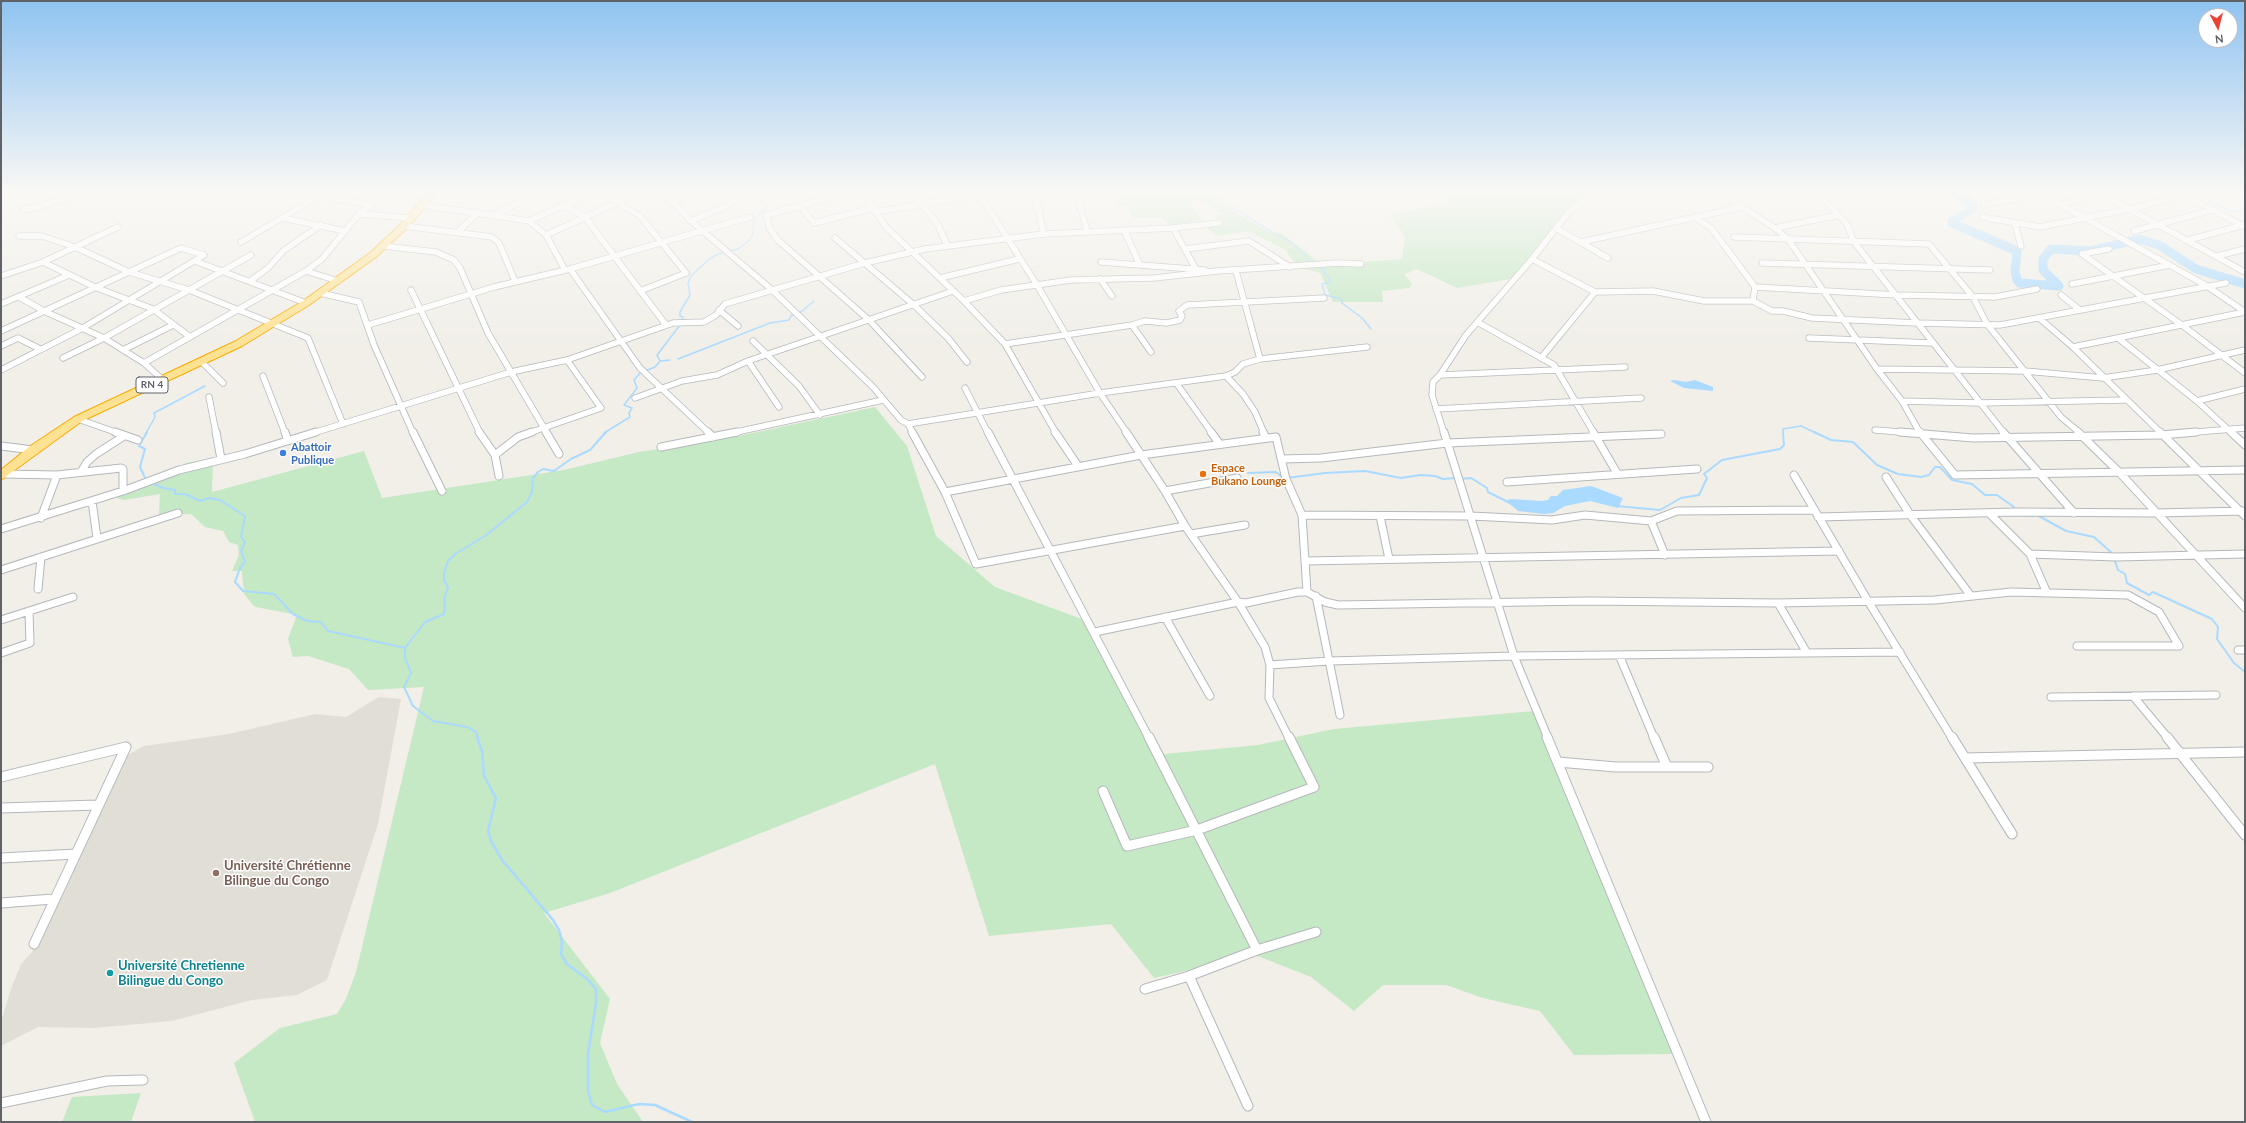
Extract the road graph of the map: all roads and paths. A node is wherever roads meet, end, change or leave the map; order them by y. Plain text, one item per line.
1 (67, 244) edge
2 (81, 244) edge
3 (293, 244) edge
4 (334, 244) edge
5 (500, 244) edge
6 (552, 244) edge
7 (606, 244) edge
8 (651, 244) edge
9 (664, 244) edge
10 (719, 244) edge
11 (783, 244) edge
12 (843, 244) edge
13 (904, 244) edge
14 (953, 244) edge
15 (1010, 244) edge
16 (1131, 244) edge
17 (1182, 244) edge
18 (1222, 244) edge
19 (1254, 244) edge
20 (1543, 244) edge
21 (1585, 244) edge
22 (1723, 244) edge
23 (1792, 244) edge
24 (1856, 244) edge
25 (1929, 244) edge
26 (2134, 244) edge
27 (2196, 244) edge
28 (947, 245) joint
29 (382, 246) joint
30 (75, 247) junction
31 (1185, 249) junction
32 (2109, 249) dead end
33 (2245, 249) edge
34 (912, 252) junction
35 (251, 255) dead end
36 (615, 256) junction
37 (2217, 256) junction
38 (1608, 258) dead end
39 (1019, 259) junction
40 (1532, 259) junction
41 (195, 261) junction
42 (43, 262) junction
43 (1101, 262) dead end
44 (865, 263) junction
45 (1762, 263) dead end
46 (1360, 264) dead end
47 (1140, 265) junction
48 (1806, 265) junction
49 (2170, 265) junction
50 (1290, 267) junction
51 (1876, 268) junction
52 (1196, 269) junction
53 (1950, 269) junction
54 (567, 270) junction
55 (1990, 270) dead end
56 (223, 271) junction
57 (306, 271) junction
58 (1217, 271) junction
59 (1236, 271) junction
60 (130, 272) junction
61 (2245, 272) edge
62 (69, 275) junction
63 (820, 275) junction
64 (1, 276) edge
65 (2112, 276) junction
66 (940, 278) junction
67 (1100, 279) junction
68 (161, 281) junction
69 (250, 281) junction
70 (338, 281) junction
71 (515, 281) junction
72 (2226, 283) dead end
73 (2072, 284) dead end
74 (1037, 285) junction
75 (2207, 286) junction
76 (1755, 287) junction
77 (97, 288) junction
78 (770, 289) junction
79 (2037, 289) dead end
80 (189, 290) junction
81 (275, 290) junction
82 (410, 290) dead end
83 (640, 291) junction
84 (953, 291) junction
85 (1824, 291) junction
86 (1595, 292) junction
87 (320, 293) junction
88 (471, 294) junction
89 (1897, 295) junction
90 (2061, 295) dead end
91 (1112, 296) dead end
92 (19, 297) junction
93 (1973, 297) junction
94 (1324, 298) dead end
95 (2145, 298) junction
96 (128, 300) junction
97 (964, 301) junction
98 (1753, 301) junction
99 (2, 302) edge
100 (1244, 302) junction
101 (306, 303) junction
102 (914, 305) junction
103 (153, 309) junction
104 (239, 310) junction
105 (419, 310) junction
106 (718, 310) junction
107 (2080, 310) junction
108 (46, 312) junction
109 (2245, 312) edge
110 (2040, 318) junction
111 (868, 320) junction
112 (1845, 320) junction
113 (274, 323) junction
114 (1478, 323) junction
115 (1918, 323) junction
116 (1987, 324) junction
117 (173, 325) junction
118 (368, 325) junction
119 (666, 325) junction
120 (1132, 325) junction
121 (2182, 325) junction
122 (738, 326) dead end
123 (81, 329) junction
124 (1, 331) edge
125 (1065, 335) junction
126 (190, 337) junction
127 (820, 337) junction
128 (104, 338) junction
129 (1809, 338) dead end
130 (2118, 338) junction
131 (1857, 340) junction
132 (753, 341) dead end
133 (620, 342) junction
134 (1932, 343) junction
135 (1005, 344) junction
136 (1, 346) edge
137 (1367, 347) dead end
138 (2073, 347) junction
139 (40, 349) junction
140 (123, 350) junction
141 (2245, 350) edge
142 (1151, 352) dead end
143 (768, 354) junction
144 (2222, 355) junction
145 (63, 358) dead end
146 (1541, 358) junction
147 (1260, 359) junction
148 (567, 360) junction
149 (748, 361) junction
150 (202, 362) junction
151 (967, 362) dead end
152 (144, 363) junction
153 (1625, 367) dead end
154 (1952, 368) junction
155 (1557, 369) junction
156 (1877, 369) junction
157 (1, 370) edge
158 (2157, 370) junction
159 (2025, 371) junction
160 (511, 372) junction
161 (2245, 372) edge
162 (1440, 375) junction
163 (263, 376) dead end
164 (1226, 376) junction
165 (922, 377) dead end
166 (2103, 378) junction
167 (163, 380) junction
168 (223, 383) dead end
169 (1177, 384) junction
170 (965, 388) dead end
171 (458, 389) junction
172 (662, 389) junction
173 (2245, 389) edge
174 (1100, 393) junction
175 (209, 397) dead end
176 (635, 398) dead end
177 (1641, 398) dead end
178 (883, 400) junction
179 (2125, 400) junction
180 (1902, 401) junction
181 (2197, 401) junction
182 (1978, 402) junction
183 (2049, 402) junction
184 (1040, 403) junction
185 (1577, 403) junction
186 (779, 407) dead end
187 (400, 408) junction
188 (1436, 409) junction
189 (979, 413) junction
190 (820, 415) junction
191 (78, 419) junction
192 (343, 424) junction
193 (908, 424) junction
194 (543, 428) junction
195 (2245, 428) edge
196 (1875, 430) dead end
197 (2228, 430) junction
198 (1661, 434) dead end
199 (1921, 434) junction
200 (2161, 434) junction
201 (124, 436) junction
202 (2083, 436) junction
203 (713, 437) junction
204 (1596, 437) junction
205 (2007, 437) junction
206 (1266, 438) junction
207 (138, 440) dead end
208 (288, 441) junction
209 (1219, 443) junction
210 (1447, 443) junction
211 (2245, 445) edge
212 (1, 446) edge
213 (661, 446) dead end
214 (33, 450) junction
215 (559, 454) dead end
216 (1141, 455) junction
217 (495, 456) junction
218 (1282, 459) junction
219 (221, 460) junction
220 (1078, 466) junction
221 (1697, 469) dead end
222 (2245, 470) edge
223 (2200, 471) junction
224 (82, 472) junction
225 (1617, 472) junction
226 (2119, 472) junction
227 (57, 474) junction
228 (2, 475) edge
229 (1794, 475) dead end
230 (2041, 475) junction
231 (498, 476) dead end
232 (1886, 477) dead end
233 (1237, 478) dead end
234 (1012, 479) junction
235 (1507, 482) dead end
236 (123, 491) junction
237 (442, 491) dead end
238 (1165, 491) junction
239 (945, 492) junction
240 (92, 501) junction
241 (1814, 510) junction
242 (178, 513) dead end
243 (2074, 513) junction
244 (2243, 513) edge
245 (1990, 514) junction
246 (2156, 514) junction
247 (1302, 516) junction
248 (1380, 516) junction
249 (1471, 516) junction
250 (1911, 516) junction
251 (1818, 517) junction
252 (41, 518) junction
253 (1651, 521) junction
254 (1244, 525) dead end
255 (1185, 526) junction
256 (1, 529) edge
257 (1191, 534) junction
258 (97, 538) junction
259 (1049, 550) junction
260 (1839, 552) junction
261 (2030, 554) junction
262 (2195, 554) junction
263 (2245, 554) edge
264 (1665, 555) junction
265 (41, 557) junction
266 (1484, 558) junction
267 (1389, 559) junction
268 (1305, 561) junction
269 (1, 570) edge
270 (38, 589) dead end
271 (1307, 592) junction
272 (2047, 593) junction
273 (1316, 596) junction
274 (1971, 596) junction
275 (73, 597) dead end
276 (1868, 601) junction
277 (1238, 602) junction
278 (1778, 603) junction
279 (1498, 604) junction
280 (2244, 605) edge
281 (29, 611) junction
282 (1165, 617) junction
283 (1, 620) edge
284 (1095, 632) junction
285 (2077, 646) dead end
286 (1, 652) edge
287 (1900, 652) junction
288 (1807, 653) junction
289 (1619, 655) junction
290 (1514, 656) junction
291 (1329, 661) junction
292 (1270, 665) junction
293 (2216, 695) dead end
294 (1210, 696) dead end
295 (2133, 696) junction
296 (2051, 697) dead end
297 (1340, 715) dead end
298 (2245, 752) edge
299 (2181, 753) junction
300 (1965, 758) junction
301 (1558, 762) junction
302 (1667, 767) junction
303 (1708, 767) dead end
304 (1, 777) edge
305 (1103, 791) dead end
306 (98, 806) junction
307 (1, 808) edge
308 (1197, 830) junction
309 (2012, 834) dead end
310 (2245, 835) edge
311 (76, 854) junction
312 (1, 858) edge
313 (53, 899) junction
314 (1, 903) edge
315 (1316, 932) dead end
316 (34, 944) dead end
317 (1257, 950) junction
318 (1189, 976) junction
319 (1145, 989) dead end
320 (143, 1080) dead end
321 (1, 1103) edge
322 (1248, 1106) dead end
323 (1706, 1122) edge

1 - 30 street
2 - 30 street
3 - 69 street
4 - 57 street
5 - 71 street
6 - 54 street
7 - 36 street
8 - 36 street
9 - 83 street
10 - 78 street
11 - 63 street
12 - 44 street
13 - 34 street
14 - 28 street
15 - 39 street
16 - 47 street
17 - 31 street
18 - 31 street
19 - 50 street
20 - 40 street
21 - 38 street
22 - 76 street
23 - 48 street
24 - 51 street
25 - 53 street
26 - 49 street
27 - 37 street
28 - 34 street
29 - 70 highway, RN 4
29 - 88 street
30 - 42 street
30 - 60 street
31 - 52 street
32 - 65 street
33 - 37 street
34 - 44 street
34 - 66 street
35 - 56 street
36 - 54 street
36 - 83 street
37 - 61 street
39 - 66 street
39 - 74 street
40 - 86 street
40 - 114 street
41 - 56 street
41 - 60 street
41 - 68 street
42 - 62 street
42 - 64 street
43 - 47 street
44 - 63 street
44 - 102 street
45 - 48 street
46 - 50 street
47 - 52 street
48 - 51 street
48 - 85 street
49 - 65 street
49 - 75 street
50 - 59 street
51 - 53 street
51 - 89 street
52 - 58 street
53 - 55 street
53 - 93 street
54 - 71 street
54 - 133 street
56 - 69 street
56 - 80 street
57 - 70 street
57 - 81 street
58 - 59 street
58 - 67 street
59 - 100 street
60 - 68 street
60 - 77 street
62 - 77 street
62 - 92 street
63 - 78 street
63 - 111 street
65 - 73 street
65 - 95 street
66 - 84 street
67 - 74 street
67 - 91 street
68 - 80 street
68 - 96 street
69 - 81 street
70 - 87 highway, RN 4
71 - 88 street
72 - 75 street
74 - 97 street
74 - 125 street
75 - 95 street
75 - 109 street
76 - 85 street
76 - 98 street
77 - 96 street
77 - 108 street
78 - 106 street
78 - 127 street
79 - 93 street
80 - 103 street
80 - 104 street
81 - 101 street
81 - 104 street
82 - 105 street
83 - 119 street
84 - 97 street
84 - 102 street
85 - 89 street
85 - 112 street
86 - 98 street
86 - 146 street
87 - 101 highway, RN 4
87 - 118 street
88 - 105 street
88 - 160 street
89 - 93 street
89 - 115 street
90 - 107 street
92 - 99 street
92 - 108 street
93 - 116 street
94 - 100 street
95 - 107 street
95 - 121 street
96 - 103 street
96 - 123 street
97 - 135 street
98 - 112 street
100 - 120 street
100 - 147 street
101 - 113 highway, RN 4
102 - 111 street
102 - 151 street
103 - 117 street
103 - 128 street
104 - 113 street
104 - 126 street
105 - 118 street
105 - 171 street
106 - 119 street
106 - 122 street
107 - 110 street
108 - 123 street
108 - 124 street
109 - 121 street
110 - 116 street
110 - 138 street
111 - 127 street
111 - 165 street
112 - 115 street
112 - 131 street
113 - 150 highway, RN 4
113 - 192 street
114 - 146 street
114 - 162 street
115 - 116 street
115 - 134 street
116 - 159 street
117 - 126 street
117 - 140 street
118 - 187 street
119 - 133 street
120 - 125 street
120 - 142 street
121 - 130 street
121 - 144 street
123 - 128 street
123 - 139 street
125 - 135 street
125 - 174 street
126 - 152 street
127 - 143 street
127 - 178 street
128 - 140 street
128 - 145 street
129 - 131 street
130 - 138 street
130 - 158 street
131 - 134 street
131 - 156 street
132 - 143 street
133 - 148 street
133 - 172 street
134 - 154 street
135 - 184 street
136 - 139 street
137 - 147 street
138 - 166 street
139 - 157 street
140 - 152 street
141 - 144 street
143 - 149 street
143 - 190 street
144 - 158 street
144 - 161 street
146 - 155 street
147 - 164 street
148 - 160 street
148 - 194 street
149 - 172 street
149 - 186 street
150 - 167 highway, RN 4
150 - 168 street
152 - 167 street
153 - 155 street
154 - 156 street
154 - 159 street
154 - 182 street
155 - 162 street
155 - 185 street
156 - 180 street
158 - 166 street
158 - 181 street
159 - 166 street
159 - 183 street
160 - 171 street
160 - 194 street
162 - 188 street
163 - 208 street
164 - 169 street
164 - 206 street
166 - 179 street
167 - 191 highway, RN 4
169 - 174 street
169 - 209 street
170 - 189 street
171 - 187 street
171 - 217 street
172 - 176 street
172 - 203 street
173 - 181 street
174 - 184 street
174 - 216 street
175 - 219 street
177 - 185 street
178 - 190 street
178 - 193 street
179 - 183 street
179 - 200 street
180 - 182 street
180 - 199 street
181 - 197 street
182 - 183 street
182 - 205 street
183 - 202 street
184 - 189 street
184 - 220 street
185 - 188 street
185 - 204 street
187 - 192 street
187 - 237 street
188 - 210 street
189 - 193 street
189 - 234 street
190 - 203 street
191 - 201 street
191 - 214 highway, RN 4
192 - 208 street
193 - 239 street
194 - 215 street
194 - 217 street
195 - 197 street
196 - 199 street
197 - 200 street
197 - 211 street
198 - 204 street
199 - 205 street
199 - 230 street
200 - 202 street
200 - 223 street
201 - 207 street
201 - 224 street
202 - 205 street
202 - 226 street
203 - 213 street
204 - 210 street
204 - 225 street
205 - 230 street
206 - 209 street
206 - 218 street
208 - 219 street
209 - 216 street
210 - 218 street
210 - 249 street
212 - 214 street
214 - 228 highway, RN 4
216 - 220 street
216 - 238 street
217 - 231 street
218 - 247 street
219 - 236 street
220 - 234 street
221 - 225 street
222 - 223 street
223 - 226 street
223 - 244 street
224 - 227 street
224 - 236 street
225 - 235 street
226 - 230 street
226 - 246 street
227 - 228 street
227 - 252 street
229 - 241 street
230 - 243 street
232 - 250 street
233 - 238 street
234 - 239 street
234 - 259 street
236 - 240 street
238 - 255 street
239 - 259 street
240 - 252 street
240 - 258 street
241 - 251 street
241 - 253 street
242 - 258 street
243 - 245 street
243 - 246 street
244 - 246 street
245 - 250 street
245 - 261 street
246 - 262 street
247 - 248 street
247 - 268 street
248 - 249 street
248 - 267 street
249 - 253 street
249 - 266 street
250 - 251 street
250 - 274 street
251 - 260 street
252 - 256 street
253 - 264 street
254 - 257 street
255 - 257 street
255 - 259 street
257 - 277 street
258 - 265 street
259 - 284 street
260 - 264 street
260 - 276 street
261 - 262 street
261 - 272 street
262 - 263 street
262 - 280 street
264 - 266 street
265 - 269 street
265 - 270 street
266 - 267 street
266 - 279 street
267 - 268 street
268 - 271 street
271 - 273 street
271 - 277 street
272 - 274 street
272 - 285 street
273 - 279 street
273 - 291 street
274 - 276 street
275 - 281 street
276 - 278 street
276 - 287 street
277 - 282 street
277 - 292 street
278 - 279 street
278 - 288 street
279 - 290 street
281 - 283 street
281 - 286 street
282 - 284 street
282 - 294 street
284 - 308 street
287 - 288 street
287 - 300 street
288 - 289 street
289 - 290 street
289 - 302 street
290 - 291 street
290 - 301 street
291 - 292 street
291 - 297 street
292 - 308 street
293 - 295 street
295 - 296 street
295 - 299 street
298 - 299 street
299 - 300 street
299 - 310 street
300 - 309 street
301 - 302 street
301 - 323 street
302 - 303 street
304 - 306 street
305 - 308 street
306 - 307 street
306 - 311 street
308 - 317 street
311 - 312 street
311 - 313 street
313 - 314 street
313 - 316 street
315 - 317 street
317 - 318 street
318 - 319 street
318 - 322 street
320 - 321 street

